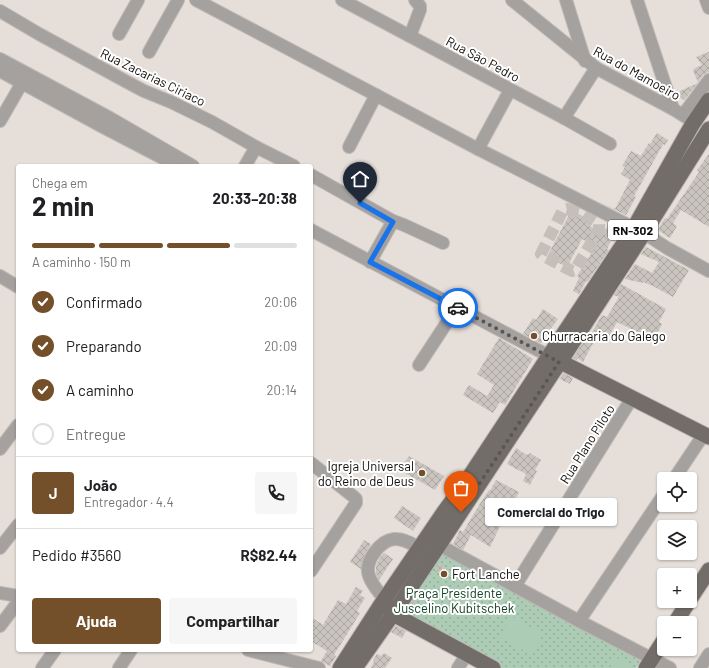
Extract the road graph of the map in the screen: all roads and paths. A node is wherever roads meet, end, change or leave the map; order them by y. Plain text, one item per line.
1 (138, 0) edge
2 (178, 0) edge
3 (196, 0) edge
4 (342, 0) edge
5 (415, 0) edge
6 (512, 0) edge
7 (566, 0) edge
8 (637, 0) edge
9 (706, 0) edge
10 (709, 8) edge
11 (0, 11) edge
12 (119, 34) dead end
13 (410, 36) junction
14 (149, 52) dead end
15 (0, 59) edge
16 (585, 61) junction
17 (596, 68) junction
18 (0, 71) edge
19 (24, 78) junction
20 (709, 80) edge
21 (510, 90) junction
22 (376, 95) junction
23 (707, 102) edge
24 (673, 109) junction
25 (564, 118) junction
26 (689, 119) junction
27 (0, 120) edge
28 (108, 123) junction
29 (709, 129) edge
30 (610, 144) dead end
31 (256, 147) junction
32 (349, 147) dead end
33 (478, 149) junction
34 (175, 164) edge
35 (189, 164) edge
36 (246, 164) edge
37 (290, 164) edge
38 (687, 164) junction
39 (313, 176) edge
40 (393, 222) junction
41 (639, 230) junction
42 (313, 231) edge
43 (444, 243) dead end
44 (370, 262) junction
45 (709, 271) edge
46 (0, 276) edge
47 (16, 286) edge
48 (457, 307) junction
49 (554, 359) junction
50 (419, 365) dead end
51 (632, 398) junction
52 (16, 428) edge
53 (706, 436) edge
54 (0, 449) edge
55 (313, 467) edge
56 (679, 472) edge
57 (657, 504) edge
58 (444, 512) junction
59 (16, 528) edge
60 (439, 545) junction
61 (0, 548) edge
62 (425, 553) junction
63 (410, 563) junction
64 (313, 568) edge
65 (709, 570) edge
66 (515, 586) junction
67 (697, 588) edge
68 (0, 593) edge
69 (16, 596) edge
70 (385, 600) junction
71 (16, 605) edge
72 (393, 614) junction
73 (579, 621) junction
74 (0, 626) edge
75 (657, 651) edge
76 (54, 652) edge
77 (130, 652) edge
78 (258, 652) edge
79 (467, 654) junction
80 (709, 654) edge
81 (649, 663) edge
82 (42, 668) edge
83 (119, 668) edge
84 (319, 668) edge
85 (340, 668) edge
86 (355, 668) edge
87 (458, 668) edge
88 (493, 668) edge
89 (670, 668) edge
90 (700, 668) edge

1 - 12 street
2 - 14 street
3 - 22 street
4 - 13 street, Rua São Pedro
5 - 13 street
6 - 16 street, Rua do Mamoeiro
7 - 16 street
8 - 24 street
9 - 10 street
11 - 31 street, Rua Zacarias Ciriaco
13 - 21 street, Rua São Pedro
15 - 19 street
16 - 17 street, Rua do Mamoeiro
17 - 24 street, Rua do Mamoeiro
17 - 25 street
18 - 19 street
19 - 27 street
19 - 28 street
20 - 26 street
21 - 25 street, Rua São Pedro
21 - 33 street
22 - 32 street
22 - 33 street
23 - 26 main road, RN-302
23 - 38 main road
24 - 26 street, Rua do Mamoeiro
25 - 30 street, Rua São Pedro
26 - 41 main road, RN-302
28 - 34 street
28 - 35 street
29 - 38 main road, RN-302
31 - 36 street
31 - 37 street, Rua Zacarias Ciriaco
33 - 41 street
38 - 41 main road, RN-302
39 - 40 street
40 - 43 street
40 - 44 street
41 - 45 street
41 - 49 main road, RN-302
42 - 44 street
44 - 48 street
46 - 47 street
48 - 49 street
48 - 50 street
49 - 51 main road
49 - 58 main road, RN-302
49 - 60 main road, RN-302
51 - 53 main road
51 - 66 street, Rua Plano Piloto
52 - 54 street
53 - 56 street
55 - 64 street
57 - 73 street
58 - 60 main road
58 - 62 main road, RN-302
59 - 61 street
60 - 62 main road, RN-302
60 - 66 street
62 - 63 main road, RN-302
62 - 70 street
62 - 72 main road, RN-302
63 - 70 main road, RN-302
63 - 72 main road
65 - 67 main road
66 - 73 street
68 - 69 street
70 - 85 main road, RN-302
71 - 74 street
72 - 79 main road
72 - 86 main road, RN-302
73 - 81 street
75 - 81 main road
76 - 82 street
77 - 83 street
78 - 84 street
79 - 87 street
79 - 88 main road
80 - 90 street
81 - 89 street

